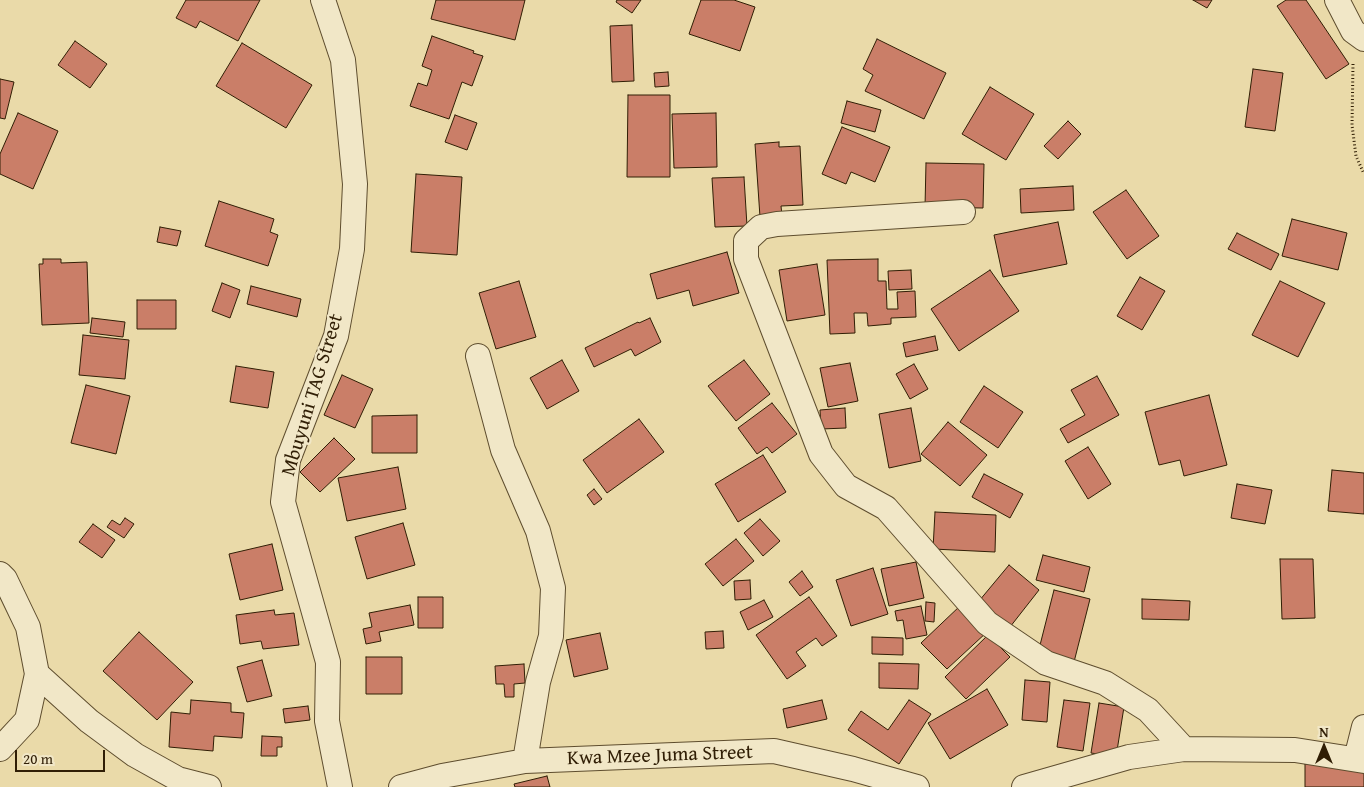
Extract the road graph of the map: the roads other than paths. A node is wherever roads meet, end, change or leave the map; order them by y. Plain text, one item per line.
1 (324, 0) edge
2 (1337, 0) edge
3 (1359, 35) edge
4 (963, 212) dead end
5 (478, 356) dead end
6 (0, 574) edge
7 (37, 674) junction
8 (1364, 727) edge
9 (0, 749) edge
10 (1184, 749) junction
11 (1360, 760) edge
12 (525, 762) junction
13 (445, 781) edge
14 (911, 786) edge
15 (209, 787) edge
16 (340, 787) edge
17 (401, 787) edge
18 (1024, 787) edge

1 - 16 street, Mbuyuni TAG Street
2 - 3 street
4 - 10 street
5 - 12 street
6 - 7 street
7 - 9 street
7 - 15 street
8 - 11 street
10 - 11 street
10 - 18 street
12 - 13 street, Kwa Mzee Juma Street
12 - 14 street, Kwa Mzee Juma Street
13 - 17 street, Kwa Mzee Juma Street

